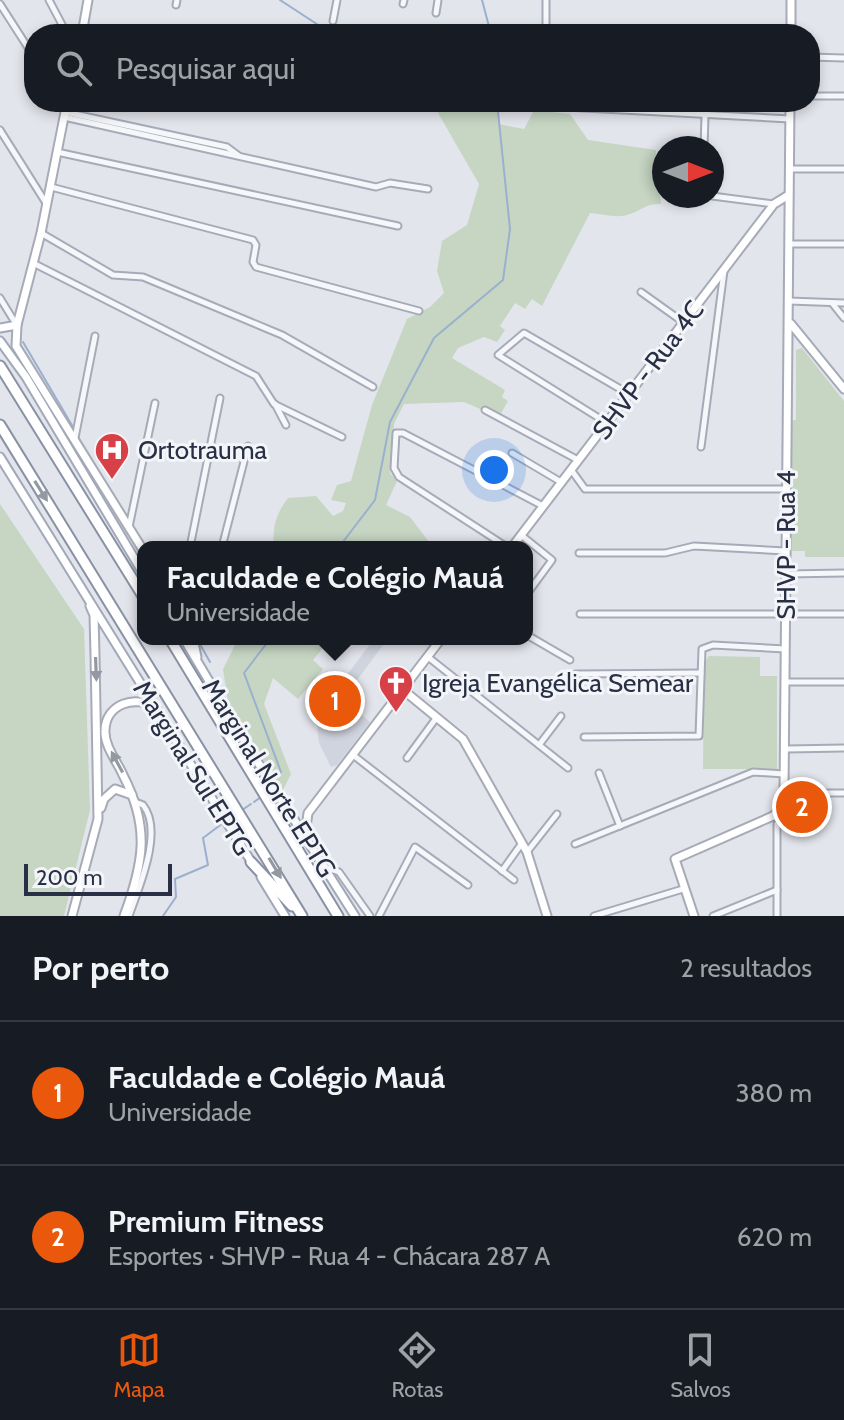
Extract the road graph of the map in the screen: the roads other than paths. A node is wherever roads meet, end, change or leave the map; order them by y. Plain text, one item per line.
1 (49, 0) edge
2 (88, 0) edge
3 (337, 0) edge
4 (438, 0) edge
5 (546, 0) edge
6 (791, 0) edge
7 (0, 4) edge
8 (436, 13) dead end
9 (333, 21) dead end
10 (62, 24) edge
11 (84, 24) edge
12 (546, 24) edge
13 (791, 24) edge
14 (24, 41) edge
15 (820, 57) edge
16 (844, 58) edge
17 (820, 96) edge
18 (844, 96) edge
19 (64, 112) edge
20 (80, 112) edge
21 (652, 112) edge
22 (790, 112) edge
23 (705, 115) junction
24 (790, 119) junction
25 (0, 130) edge
26 (704, 136) edge
27 (8, 142) junction
28 (0, 147) edge
29 (57, 152) junction
30 (789, 169) junction
31 (844, 169) edge
32 (51, 187) junction
33 (428, 189) dead end
34 (787, 196) junction
35 (724, 198) edge
36 (47, 203) junction
37 (774, 204) junction
38 (398, 226) dead end
39 (41, 233) junction
40 (788, 244) junction
41 (844, 244) edge
42 (33, 263) junction
43 (724, 271) junction
44 (641, 292) dead end
45 (0, 298) edge
46 (788, 301) junction
47 (832, 302) junction
48 (844, 303) edge
49 (419, 311) dead end
50 (844, 318) edge
51 (683, 322) junction
52 (791, 324) junction
53 (17, 325) junction
54 (0, 328) edge
55 (95, 336) dead end
56 (0, 341) edge
57 (0, 366) edge
58 (373, 387) dead end
59 (844, 389) edge
60 (629, 394) junction
61 (220, 398) dead end
62 (155, 403) dead end
63 (274, 404) junction
64 (485, 410) dead end
65 (607, 423) junction
66 (0, 425) edge
67 (286, 425) dead end
68 (342, 437) dead end
69 (75, 438) junction
70 (248, 446) dead end
71 (701, 447) dead end
72 (512, 453) dead end
73 (0, 457) edge
74 (579, 461) junction
75 (572, 471) junction
76 (562, 483) junction
77 (785, 489) junction
78 (543, 506) junction
79 (129, 528) junction
80 (521, 535) junction
81 (137, 541) edge
82 (191, 541) edge
83 (224, 541) edge
84 (500, 541) edge
85 (515, 541) edge
86 (528, 541) edge
87 (533, 545) edge
88 (785, 551) junction
89 (579, 553) dead end
90 (137, 563) edge
91 (844, 573) edge
92 (786, 574) junction
93 (137, 586) edge
94 (533, 586) edge
95 (84, 593) junction
96 (580, 614) dead end
97 (786, 614) junction
98 (844, 614) edge
99 (533, 638) edge
100 (137, 645) edge
101 (137, 645) edge
102 (174, 645) edge
103 (188, 645) edge
104 (194, 645) edge
105 (437, 645) edge
106 (786, 649) junction
107 (428, 657) junction
108 (570, 660) dead end
109 (198, 663) junction
110 (189, 670) junction
111 (701, 673) junction
112 (576, 674) dead end
113 (786, 682) junction
114 (844, 682) edge
115 (402, 689) junction
116 (155, 708) junction
117 (438, 716) junction
118 (561, 716) dead end
119 (241, 736) junction
120 (584, 737) dead end
121 (539, 745) junction
122 (844, 748) edge
123 (786, 749) junction
124 (353, 755) junction
125 (407, 758) dead end
126 (568, 768) dead end
127 (599, 773) dead end
128 (785, 774) junction
129 (784, 793) junction
130 (844, 793) edge
131 (138, 803) junction
132 (288, 810) junction
133 (308, 813) junction
134 (557, 814) dead end
135 (98, 819) junction
136 (777, 824) dead end
137 (620, 826) junction
138 (305, 837) junction
139 (522, 843) junction
140 (575, 844) dead end
141 (527, 852) junction
142 (251, 862) junction
143 (325, 867) junction
144 (502, 871) junction
145 (514, 880) dead end
146 (468, 885) dead end
147 (683, 889) junction
148 (777, 890) junction
149 (72, 916) edge
150 (127, 916) edge
151 (285, 916) edge
152 (302, 916) edge
153 (338, 916) edge
154 (355, 916) edge
155 (370, 916) edge
156 (379, 916) edge
157 (547, 916) edge
158 (594, 916) edge
159 (694, 916) edge
160 (713, 916) edge
161 (777, 916) edge

1 - 10 street
2 - 11 street
3 - 9 street
4 - 8 street
5 - 12 street
6 - 13 street
7 - 14 street
15 - 16 street
17 - 18 street
19 - 29 street
20 - 33 street
21 - 23 street
22 - 24 street, SHVP - Rua 4
23 - 24 street
23 - 26 street
24 - 30 street, SHVP - Rua 4
25 - 27 street
27 - 28 street
27 - 36 street
29 - 32 street
29 - 38 street
30 - 31 street
30 - 34 street, SHVP - Rua 4
32 - 36 street
32 - 49 street
34 - 37 street, SHVP - Rua 4C
34 - 40 street, SHVP - Rua 4
35 - 37 street
36 - 39 street
37 - 43 street, SHVP - Rua 4C
39 - 42 street
39 - 58 street
40 - 41 street
40 - 46 street, SHVP - Rua 4
42 - 53 street
42 - 63 street
43 - 51 street, SHVP - Rua 4C
43 - 71 street
44 - 51 street
45 - 53 street
46 - 47 street
46 - 52 street, SHVP - Rua 4
47 - 48 street
47 - 50 street
51 - 60 street, SHVP - Rua 4C
52 - 59 street
52 - 77 street, SHVP - Rua 4
53 - 54 street
53 - 69 street
55 - 69 street
56 - 90 street
57 - 93 highway
60 - 65 street, SHVP - Rua 4C
60 - 65 street
61 - 82 street
62 - 79 street
63 - 67 street
63 - 68 street
64 - 74 street
65 - 74 street, SHVP - Rua 4C
66 -> 100 highway
69 - 79 street
70 - 83 street
72 - 76 street
73 - 95 street, Marginal Sul EPTG
74 - 75 street, SHVP - Rua 4C
75 - 76 street, SHVP - Rua 4C
75 - 77 street
76 - 78 street, SHVP - Rua 4C
77 - 88 street, SHVP - Rua 4
78 - 80 street, SHVP - Rua 4C
78 - 84 street
79 - 81 street
80 - 85 street, SHVP - Rua 4C
80 - 86 street
87 - 94 street
88 - 89 street
88 - 92 street, SHVP - Rua 4
91 - 92 street
92 - 97 street, SHVP - Rua 4
95 - 116 street, Marginal Sul EPTG
95 -> 135 street
96 - 97 street
97 - 98 street
97 - 106 street, SHVP - Rua 4
99 - 108 street
101 -> 152 highway
102 - 110 highway
103 - 109 street, Marginal Norte EPTG
104 - 109 street
105 - 107 street
106 - 111 street
106 - 113 street, SHVP - Rua 4
107 - 115 street
107 - 121 street
109 - 119 street, Marginal Norte EPTG
110 - 119 highway
110 - 153 highway
111 - 112 street
111 - 120 street
113 - 114 street
113 - 123 street, SHVP - Rua 4
115 - 117 street
115 - 124 street
131 -> 116 street
116 - 142 street, Marginal Sul EPTG
117 - 125 street
117 - 139 street
118 - 121 street
119 - 132 street, Marginal Norte EPTG
121 - 126 street
122 - 123 street
123 - 128 street, SHVP - Rua 4
124 - 133 street
124 - 144 street
127 - 137 street
128 - 129 street, SHVP - Rua 4
128 - 137 street
129 - 130 street
129 - 147 street
131 - 135 street
131 - 150 street
132 - 133 street
132 - 138 street, Marginal Norte EPTG
133 - 138 street
134 - 141 street
135 - 149 street
136 - 148 street
137 - 140 street
138 - 143 street, Marginal Norte EPTG
139 - 141 street
139 - 144 street
141 - 157 street
142 - 151 street, Marginal Sul EPTG
142 - 152 highway
143 - 154 street, Marginal Norte EPTG
143 - 155 street
144 - 145 street
146 - 156 street
147 - 158 street
147 - 159 street
148 - 160 street
148 - 161 street

